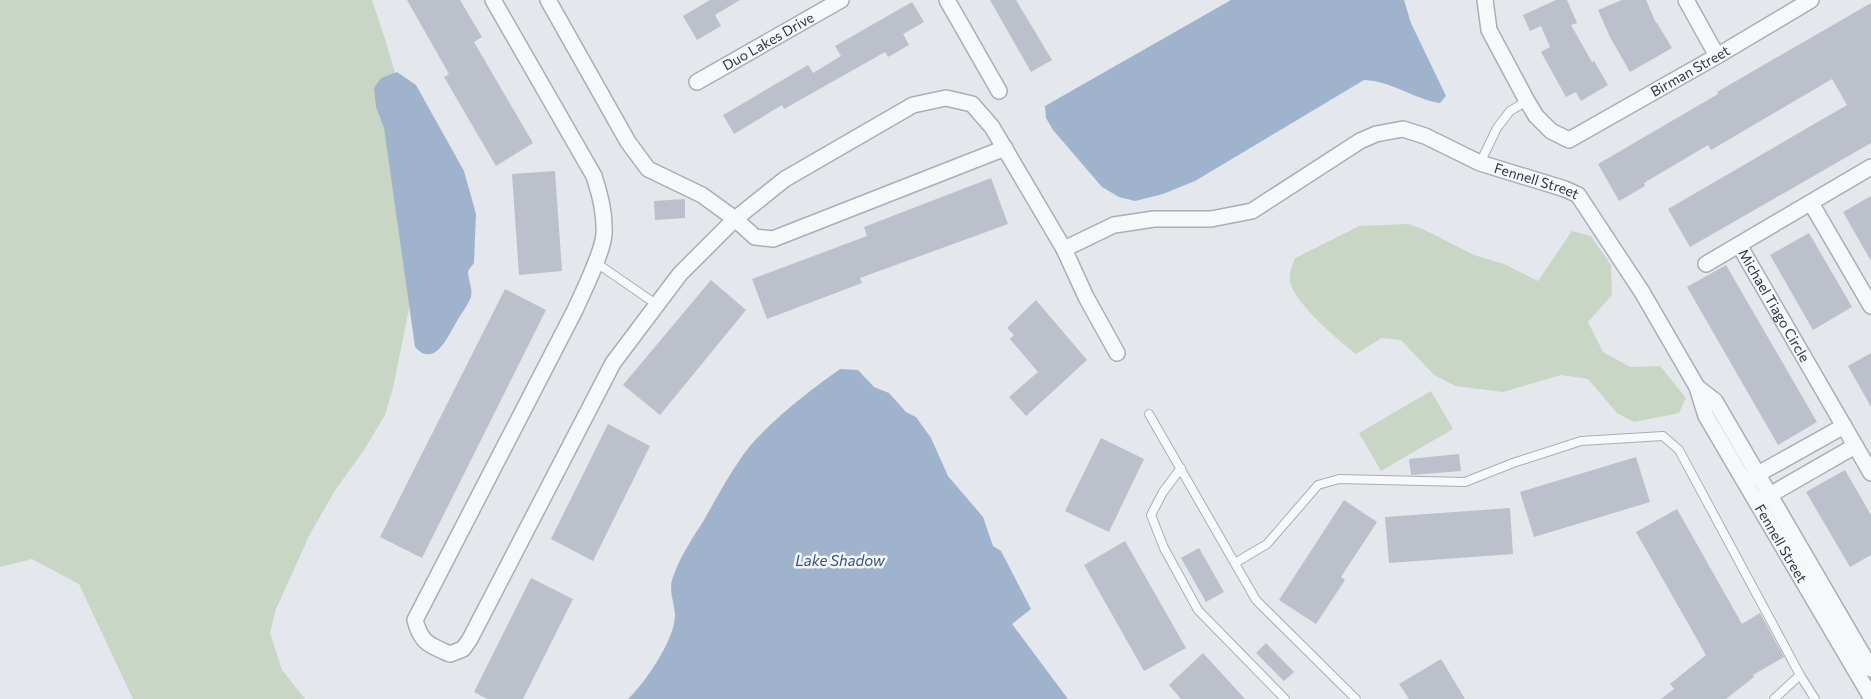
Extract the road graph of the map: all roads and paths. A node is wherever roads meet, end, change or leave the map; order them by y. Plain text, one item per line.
1 (492, 0) edge
2 (548, 0) edge
3 (841, 0) edge
4 (947, 0) edge
5 (1485, 0) edge
6 (1686, 0) edge
7 (1811, 0) edge
8 (1717, 56) junction
9 (697, 82) dead end
10 (999, 91) dead end
11 (1527, 101) junction
12 (1006, 148) junction
13 (1480, 163) junction
14 (1871, 167) edge
15 (1811, 203) junction
16 (735, 219) junction
17 (1739, 245) junction
18 (1064, 249) junction
19 (595, 262) junction
20 (1706, 264) dead end
21 (656, 304) junction
22 (1871, 306) edge
23 (1118, 354) dead end
24 (1149, 414) dead end
25 (1844, 426) junction
26 (1855, 446) junction
27 (1806, 447) junction
28 (1818, 467) junction
29 (1181, 468) junction
30 (1871, 473) edge
31 (1751, 478) junction
32 (1763, 499) junction
33 (1235, 563) junction
34 (1871, 669) edge
35 (1800, 675) junction
36 (1871, 697) edge
37 (1285, 699) edge
38 (1356, 699) edge
39 (1774, 699) edge
40 (1815, 699) edge

1 - 19 street
2 - 16 street
3 - 9 street, Duo Lakes Drive
4 - 10 street
5 - 11 street
6 - 8 street
7 - 8 street, Birman Street
8 - 11 street, Birman Street
11 - 13 lane
12 - 16 street
12 - 16 street
12 - 18 street
13 - 18 street, Fennell Street
13 - 31 street, Fennell Street
14 - 15 street, Michael Tiago Circle
15 - 17 street, Michael Tiago Circle
15 - 22 street
16 - 21 street
17 - 20 street
17 - 25 street, Michael Tiago Circle
18 - 23 street
19 - 21 lane
19 - 21 street
24 - 29 lane
25 - 26 street, Michael Tiago Circle
25 - 27 street
26 - 28 street
26 - 30 street, Michael Tiago Circle
27 - 28 street
27 - 31 street
28 - 32 street
29 - 33 lane
29 - 37 lane
31 - 32 street, Fennell Street
32 - 34 street, Fennell Street
32 - 36 street, Fennell Street
33 - 35 lane
33 - 38 lane
35 - 39 lane
35 - 40 lane

